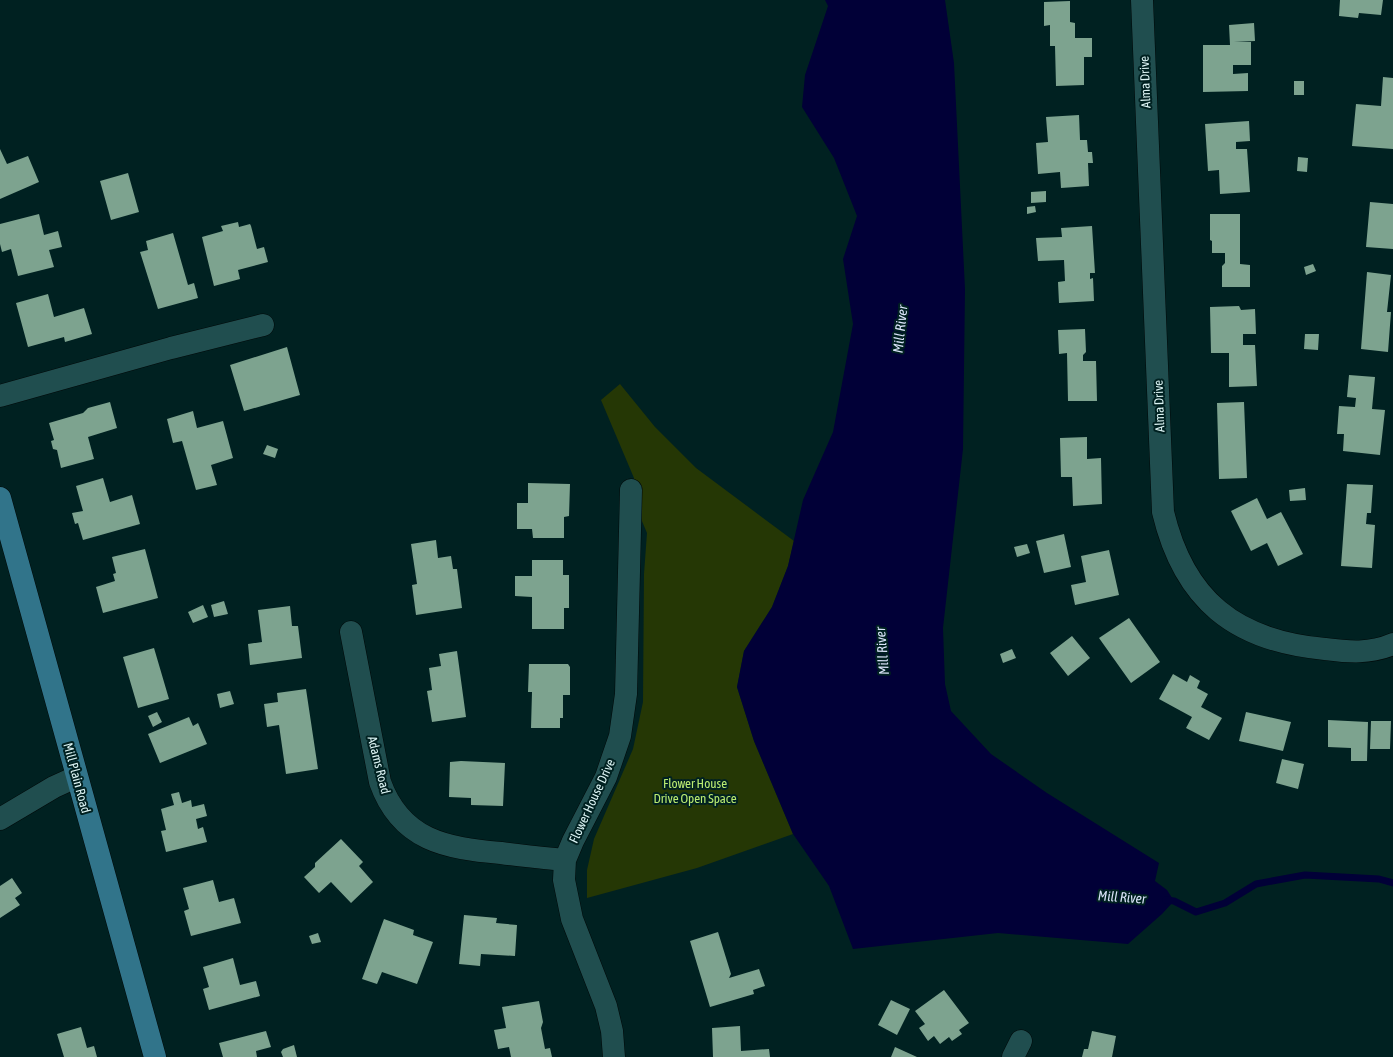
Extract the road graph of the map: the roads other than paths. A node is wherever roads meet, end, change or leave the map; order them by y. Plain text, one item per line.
1 (1142, 0) edge
2 (263, 325) dead end
3 (0, 396) edge
4 (631, 490) dead end
5 (0, 498) edge
6 (351, 632) dead end
7 (1393, 644) edge
8 (76, 777) junction
9 (0, 819) edge
10 (565, 860) junction
11 (155, 1057) edge
12 (614, 1057) edge

1 - 7 street, Alma Drive
2 - 3 street
4 - 10 street, Flower House Drive
5 - 8 main road, Mill Plain Road
6 - 10 street, Adams Road
8 - 9 street
8 - 11 main road, Mill Plain Road
10 - 12 street, Flower House Drive

